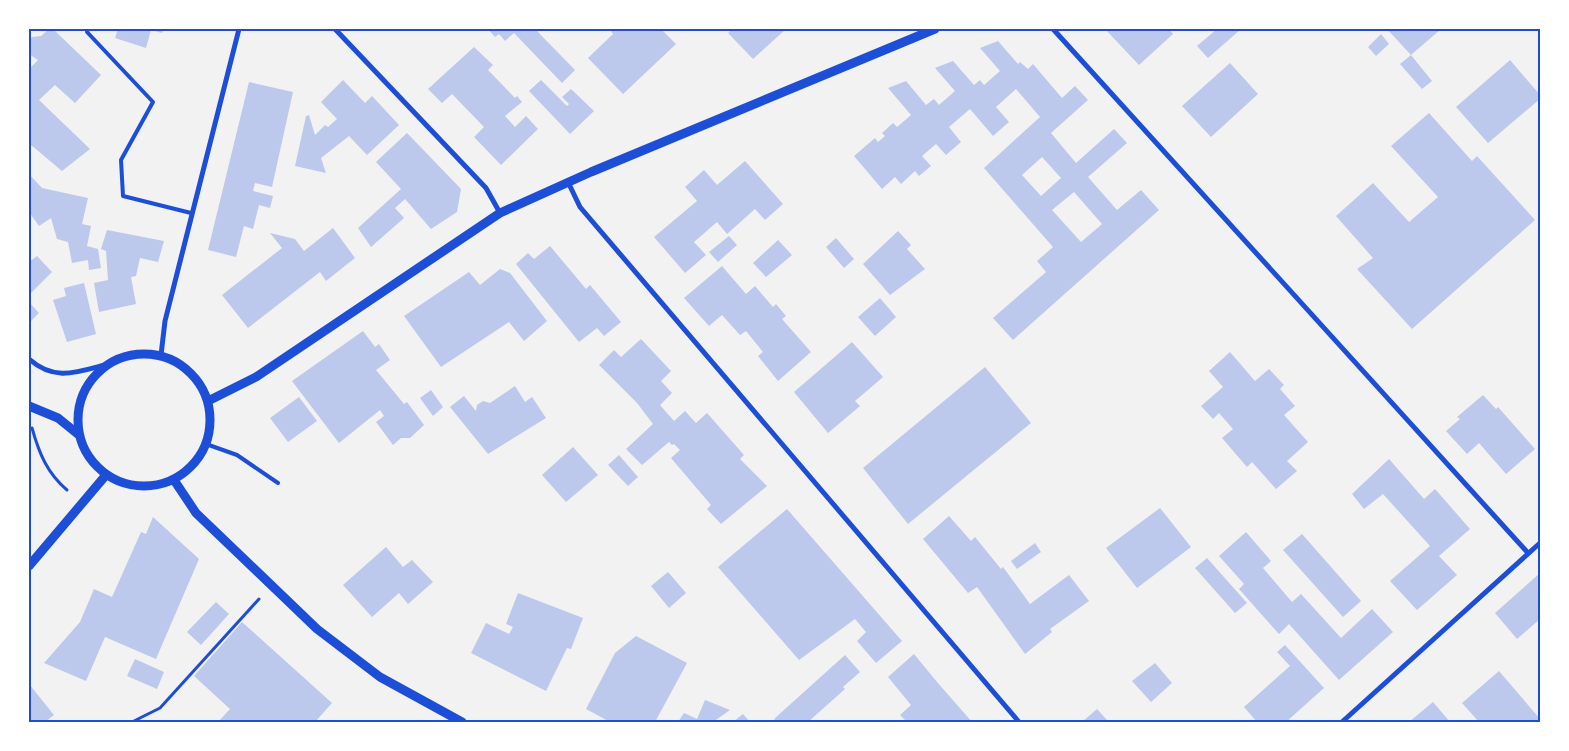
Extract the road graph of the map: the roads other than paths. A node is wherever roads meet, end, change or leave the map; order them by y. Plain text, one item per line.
1 (88, 29) edge
2 (239, 29) edge
3 (335, 29) edge
4 (935, 29) edge
5 (1054, 29) edge
6 (914, 33) edge
7 (568, 182) junction
8 (191, 213) junction
9 (500, 213) junction
10 (160, 355) junction
11 (29, 359) edge
12 (108, 364) junction
13 (208, 401) junction
14 (30, 406) edge
15 (79, 435) junction
16 (206, 444) junction
17 (106, 475) junction
18 (174, 480) junction
19 (278, 483) dead end
20 (1540, 543) edge
21 (1528, 553) junction
22 (29, 566) edge
23 (462, 722) edge
24 (1019, 722) edge
25 (1342, 722) edge

1 - 8 lane
2 - 8 street
3 - 9 street
4 - 6 street
5 - 21 street
6 - 7 street
7 - 9 street
7 - 24 street
8 - 10 street
9 - 13 street
10 - 12 street
10 - 13 street
11 - 12 street
12 - 15 street
13 - 16 street
14 - 15 street
15 - 17 street
16 - 18 street
16 - 19 lane
17 - 18 street
17 - 22 street
18 - 23 street
20 - 21 street
21 - 25 street

